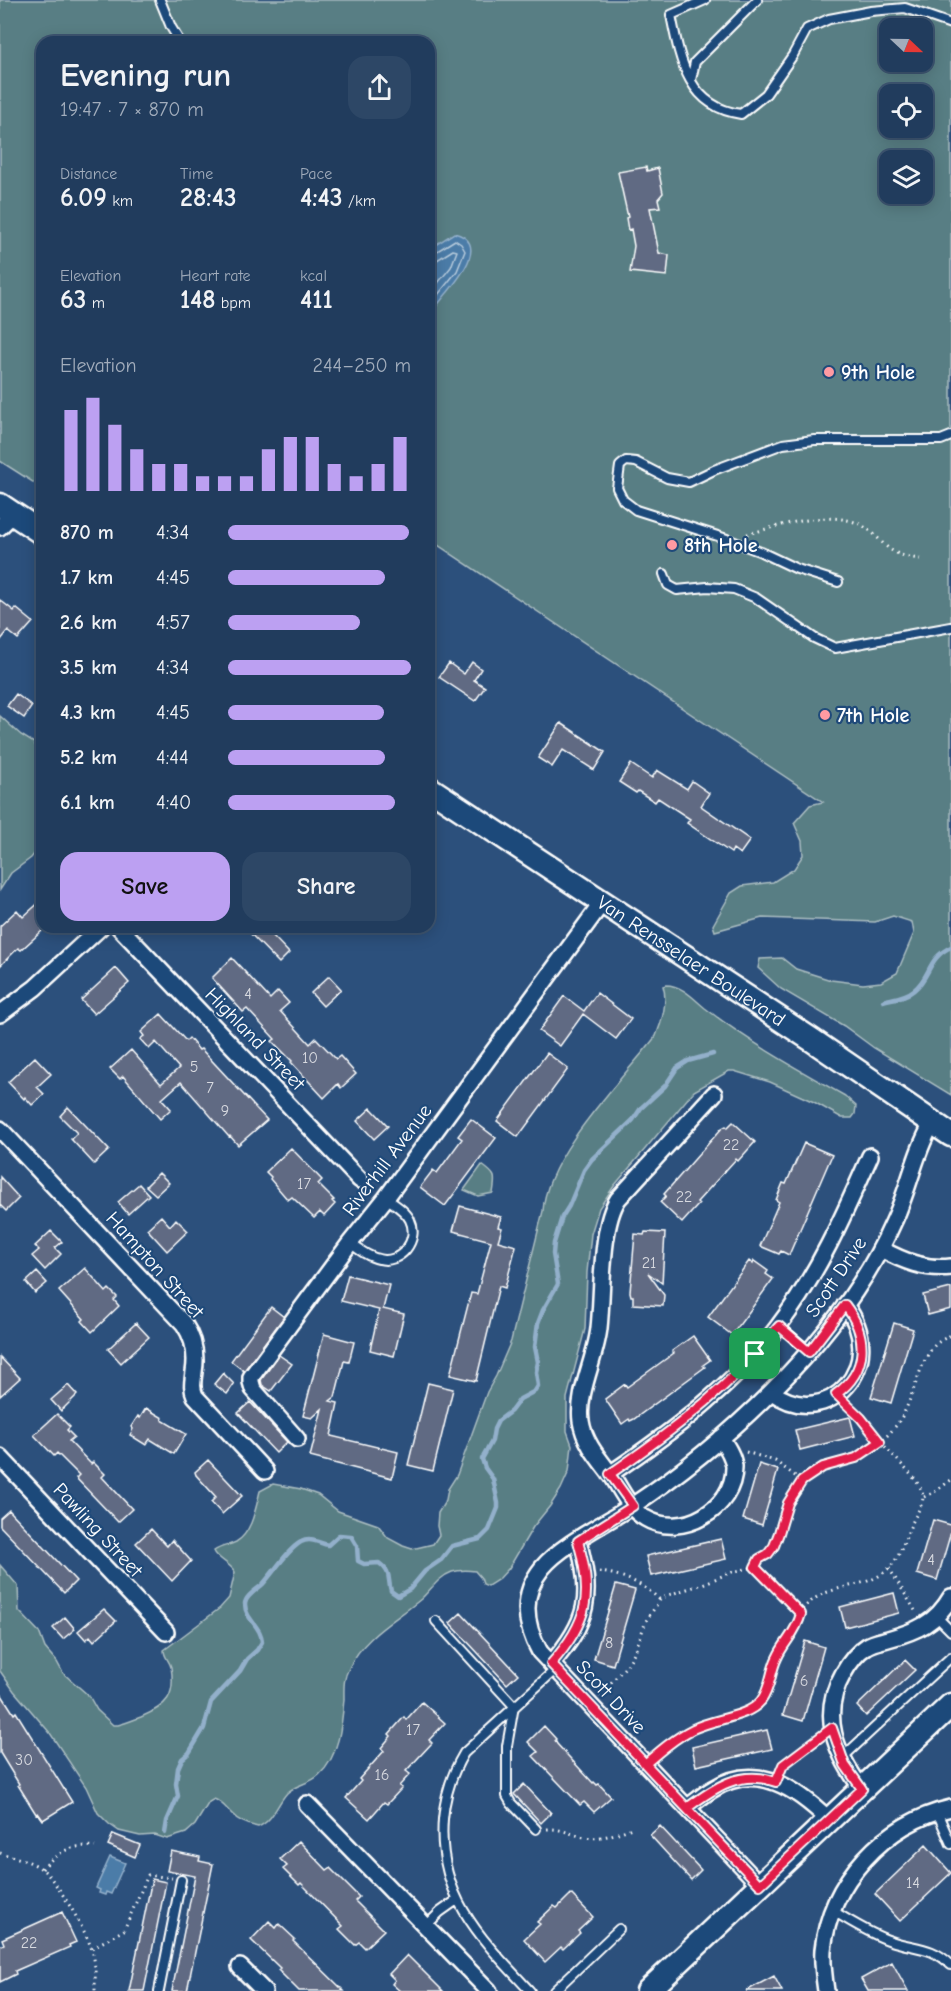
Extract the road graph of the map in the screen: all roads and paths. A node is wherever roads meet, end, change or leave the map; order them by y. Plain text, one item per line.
1 (160, 0) edge
2 (705, 0) edge
3 (757, 0) edge
4 (951, 24) edge
5 (176, 36) edge
6 (691, 80) junction
7 (951, 436) edge
8 (4, 515) edge
9 (36, 530) edge
10 (727, 539) junction
11 (920, 559) dead end
12 (664, 574) dead end
13 (838, 582) dead end
14 (951, 627) edge
15 (435, 792) edge
16 (602, 903) junction
17 (95, 933) edge
18 (125, 933) edge
19 (0, 1014) edge
20 (714, 1094) dead end
21 (0, 1129) edge
22 (942, 1129) edge
23 (870, 1156) dead end
24 (360, 1180) dead end
25 (386, 1198) junction
26 (350, 1243) junction
27 (880, 1249) junction
28 (951, 1267) edge
29 (845, 1305) junction
30 (779, 1326) junction
31 (951, 1335) edge
32 (809, 1352) junction
33 (771, 1392) junction
34 (836, 1394) junction
35 (721, 1438) junction
36 (297, 1439) dead end
37 (880, 1442) junction
38 (732, 1456) junction
39 (0, 1457) edge
40 (266, 1471) dead end
41 (610, 1474) junction
42 (951, 1480) edge
43 (802, 1481) junction
44 (924, 1497) junction
45 (633, 1506) junction
46 (578, 1541) junction
47 (755, 1567) junction
48 (889, 1568) junction
49 (585, 1570) junction
50 (951, 1596) edge
51 (660, 1600) junction
52 (801, 1614) junction
53 (937, 1617) junction
54 (436, 1621) dead end
55 (924, 1626) junction
56 (951, 1631) edge
57 (166, 1632) dead end
58 (951, 1657) edge
59 (553, 1667) junction
60 (589, 1705) junction
61 (951, 1705) edge
62 (514, 1706) junction
63 (832, 1728) junction
64 (842, 1758) junction
65 (645, 1764) junction
66 (776, 1782) junction
67 (862, 1789) junction
68 (307, 1804) dead end
69 (687, 1808) junction
70 (944, 1810) edge
71 (829, 1820) junction
72 (633, 1828) dead end
73 (536, 1829) joint
74 (951, 1844) edge
75 (95, 1847) dead end
76 (0, 1853) edge
77 (42, 1869) junction
78 (182, 1880) joint
79 (760, 1885) junction
80 (457, 1900) junction
81 (832, 1911) junction
82 (426, 1926) junction
83 (619, 1929) dead end
84 (92, 1948) junction
85 (951, 1965) edge
86 (240, 1966) dead end
87 (95, 1991) edge
88 (159, 1991) edge
89 (264, 1991) edge
90 (489, 1991) edge
91 (530, 1991) edge
92 (554, 1991) edge
93 (648, 1991) edge
94 (826, 1991) edge

1 - 5 lane
2 - 6 lane
3 - 6 lane
4 - 6 lane
7 - 10 lane
8 - 9 main road
10 - 11 path
10 - 13 lane
12 - 14 lane
15 - 16 main road, Van Rensselaer Boulevard
16 - 22 main road, Van Rensselaer Boulevard
16 - 25 street, Riverhill Avenue
17 - 19 street
18 - 24 street, Highland Street
20 - 41 street
21 - 40 street, Hampton Street
22 - 27 street, Scott Drive
23 - 30 street
25 - 26 street, Riverhill Avenue
25 - 26 lane
26 - 36 street, Riverhill Avenue
27 - 28 street
27 - 29 street, Scott Drive
29 - 32 street, Scott Drive
29 - 34 street
30 - 32 lane
30 - 41 street
31 - 37 path
32 - 33 street, Scott Drive
33 - 34 street
33 - 35 street, Scott Drive
34 - 37 path
35 - 38 street
35 - 45 street, Scott Drive
37 - 43 path
37 - 44 path
38 - 43 path
38 - 45 street
39 - 57 street, Pawling Street
41 - 45 street
42 - 44 path
43 - 47 path
44 - 48 path
45 - 46 street, Scott Drive
46 - 49 street
46 - 59 street, Scott Drive
47 - 51 path
47 - 52 path
48 - 52 path
48 - 55 path
49 - 51 path
49 - 59 street
50 - 53 street
51 - 60 path
52 - 65 path
53 - 55 street
53 - 56 lane
54 - 62 lane
55 - 63 street
58 - 64 lane
59 - 60 street, Scott Drive
59 - 62 lane
60 - 65 street, Scott Drive
61 - 67 main road
62 - 73 lane
62 - 80 lane
63 - 64 street
63 - 66 path
64 - 67 street
65 - 69 street, Scott Drive
66 - 69 street
66 - 71 street
67 - 71 main road
68 - 82 street
69 - 79 street, Scott Drive
70 - 74 lane
70 - 81 street
71 - 79 main road
72 - 73 path
75 - 77 path
76 - 77 path
77 - 84 path
78 - 84 path
78 - 88 lane
79 - 93 main road
80 - 82 lane
80 - 91 lane
81 - 85 lane
81 - 94 street
82 - 90 street
83 - 92 lane
84 - 87 path
86 - 89 street

